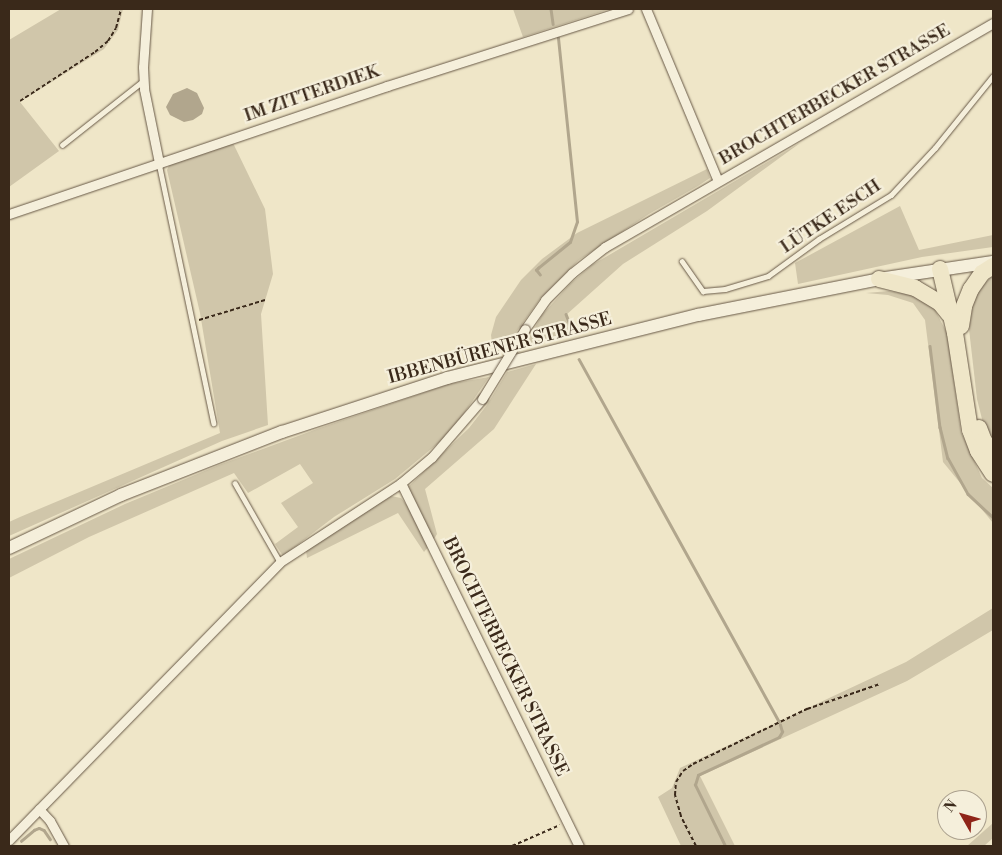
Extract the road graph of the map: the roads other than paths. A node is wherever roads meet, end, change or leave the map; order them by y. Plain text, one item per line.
1 (147, 9) edge
2 (628, 9) edge
3 (646, 9) edge
4 (993, 23) edge
5 (993, 76) edge
6 (143, 81) junction
7 (62, 145) dead end
8 (159, 163) junction
9 (718, 181) junction
10 (9, 214) edge
11 (682, 261) dead end
12 (993, 264) edge
13 (945, 269) junction
14 (879, 279) junction
15 (949, 314) junction
16 (961, 326) junction
17 (214, 423) dead end
18 (993, 452) edge
19 (993, 474) edge
20 (401, 482) junction
21 (235, 483) dead end
22 (9, 548) edge
23 (280, 562) junction
24 (39, 809) junction
25 (9, 840) edge
26 (64, 846) edge
27 (579, 846) edge

1 - 6 street
2 - 8 street, IM ZITTERDIEK
3 - 9 street, BROCHTERBECKER STRASSE
4 - 9 street, BROCHTERBECKER STRASSE
5 - 11 lane, LÜTKE ESCH
6 - 7 lane
6 - 8 street
8 - 10 street, IM ZITTERDIEK
8 - 17 lane
9 - 20 street, BROCHTERBECKER STRASSE, bridge
12 - 13 main road, IBBENBÜRENER STRASSE
12 - 16 highway
13 - 14 main road, IBBENBÜRENER STRASSE
13 - 15 highway
13 - 16 highway
14 - 15 highway
14 - 22 main road, IBBENBÜRENER STRASSE
15 - 19 highway
16 - 18 highway
20 - 23 street, BROCHTERBECKER STRASSE
20 - 27 street, BROCHTERBECKER STRASSE
21 - 23 lane
23 - 24 street, BROCHTERBECKER STRASSE
24 - 25 street, BROCHTERBECKER STRASSE
24 - 26 street

